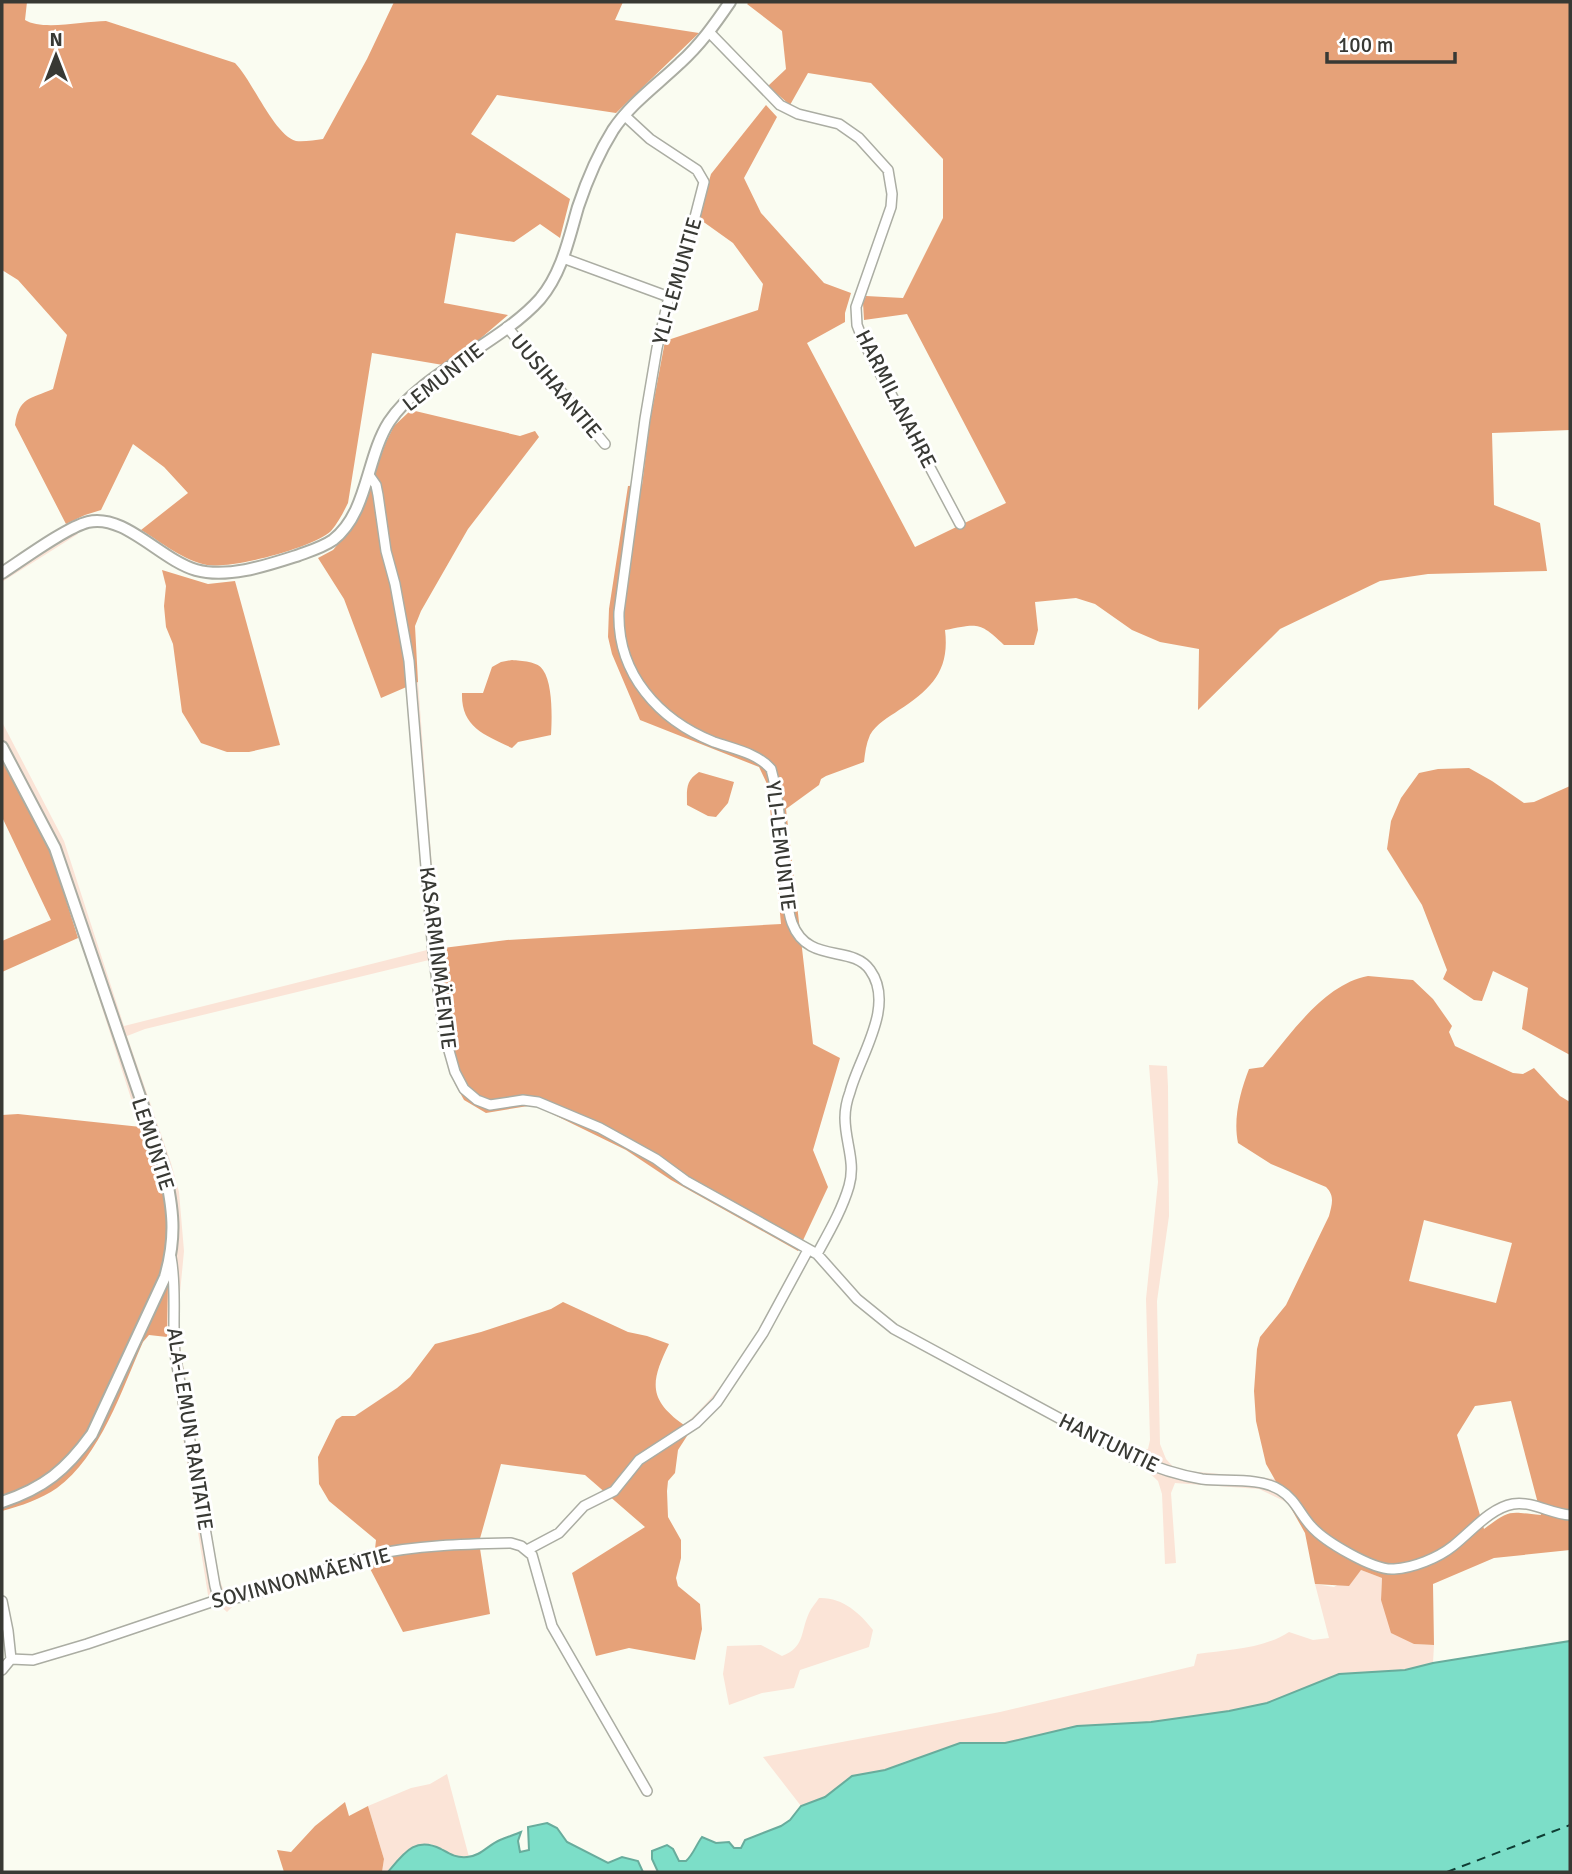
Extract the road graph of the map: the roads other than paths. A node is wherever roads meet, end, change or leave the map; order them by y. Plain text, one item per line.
1 (730, 2) edge
2 (709, 32) junction
3 (624, 115) junction
4 (563, 258) junction
5 (669, 297) junction
6 (507, 327) junction
7 (605, 444) dead end
8 (369, 475) junction
9 (960, 524) dead end
10 (2, 573) edge
11 (2, 747) edge
12 (812, 1252) junction
13 (171, 1255) junction
14 (2, 1502) edge
15 (1570, 1515) edge
16 (527, 1550) junction
17 (223, 1598) junction
18 (2, 1601) edge
19 (11, 1659) junction
20 (2, 1670) edge
21 (647, 1791) dead end

1 - 2 street, LEMUNTIE
2 - 3 street, LEMUNTIE
2 - 9 street, HARMILANAHRE
3 - 4 street, LEMUNTIE
3 - 5 street, YLI-LEMUNTIE
4 - 5 street
4 - 6 street, LEMUNTIE
5 - 12 street, YLI-LEMUNTIE
6 - 7 street, UUSIHAANTIE
6 - 8 street, LEMUNTIE
8 - 10 street, LEMUNTIE
8 - 12 street, KASARMINMÄENTIE
11 - 13 street, LEMUNTIE
12 - 15 street, HANTUNTIE
12 - 16 street
13 - 14 street, LEMUNTIE
13 - 17 street, ALA-LEMUN RANTATIE
16 - 17 street, SOVINNONMÄENTIE
16 - 21 street
17 - 19 street, SOVINNONMÄENTIE
18 - 19 street
19 - 20 street

